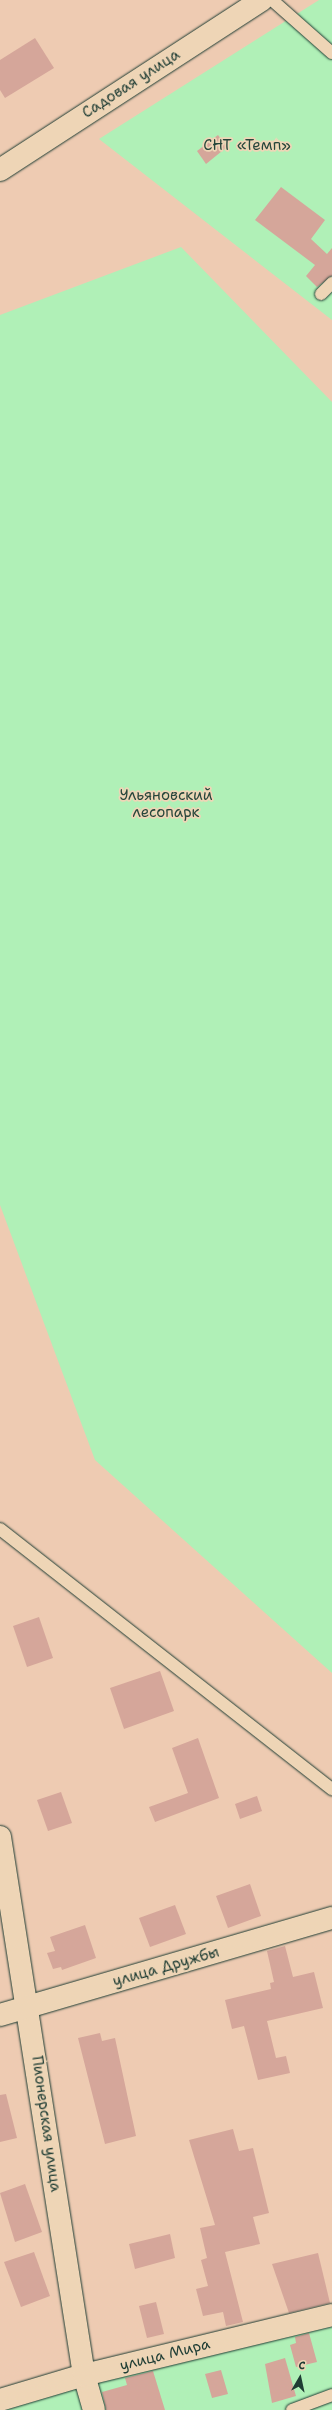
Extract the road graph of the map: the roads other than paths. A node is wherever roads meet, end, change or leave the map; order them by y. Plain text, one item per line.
1 (262, 0) edge
2 (272, 0) edge
3 (332, 53) edge
4 (0, 170) edge
5 (332, 283) edge
6 (322, 294) dead end
7 (0, 1529) edge
8 (332, 1790) edge
9 (0, 1837) edge
10 (332, 1918) edge
11 (29, 2008) junction
12 (0, 2015) edge
13 (332, 2315) edge
14 (84, 2375) junction
15 (332, 2395) edge
16 (0, 2400) edge
17 (94, 2410) edge
18 (292, 2410) edge

1 - 4 street, Садовая улица
2 - 3 lane
5 - 6 lane
7 - 8 lane
9 - 11 street, Пионерская улица
10 - 11 street, улица Дружбы
11 - 12 street, улица Дружбы
11 - 14 street, Пионерская улица
13 - 14 street, улица Мира
14 - 16 street, улица Мира
14 - 17 street, Пионерская улица
15 - 18 lane

